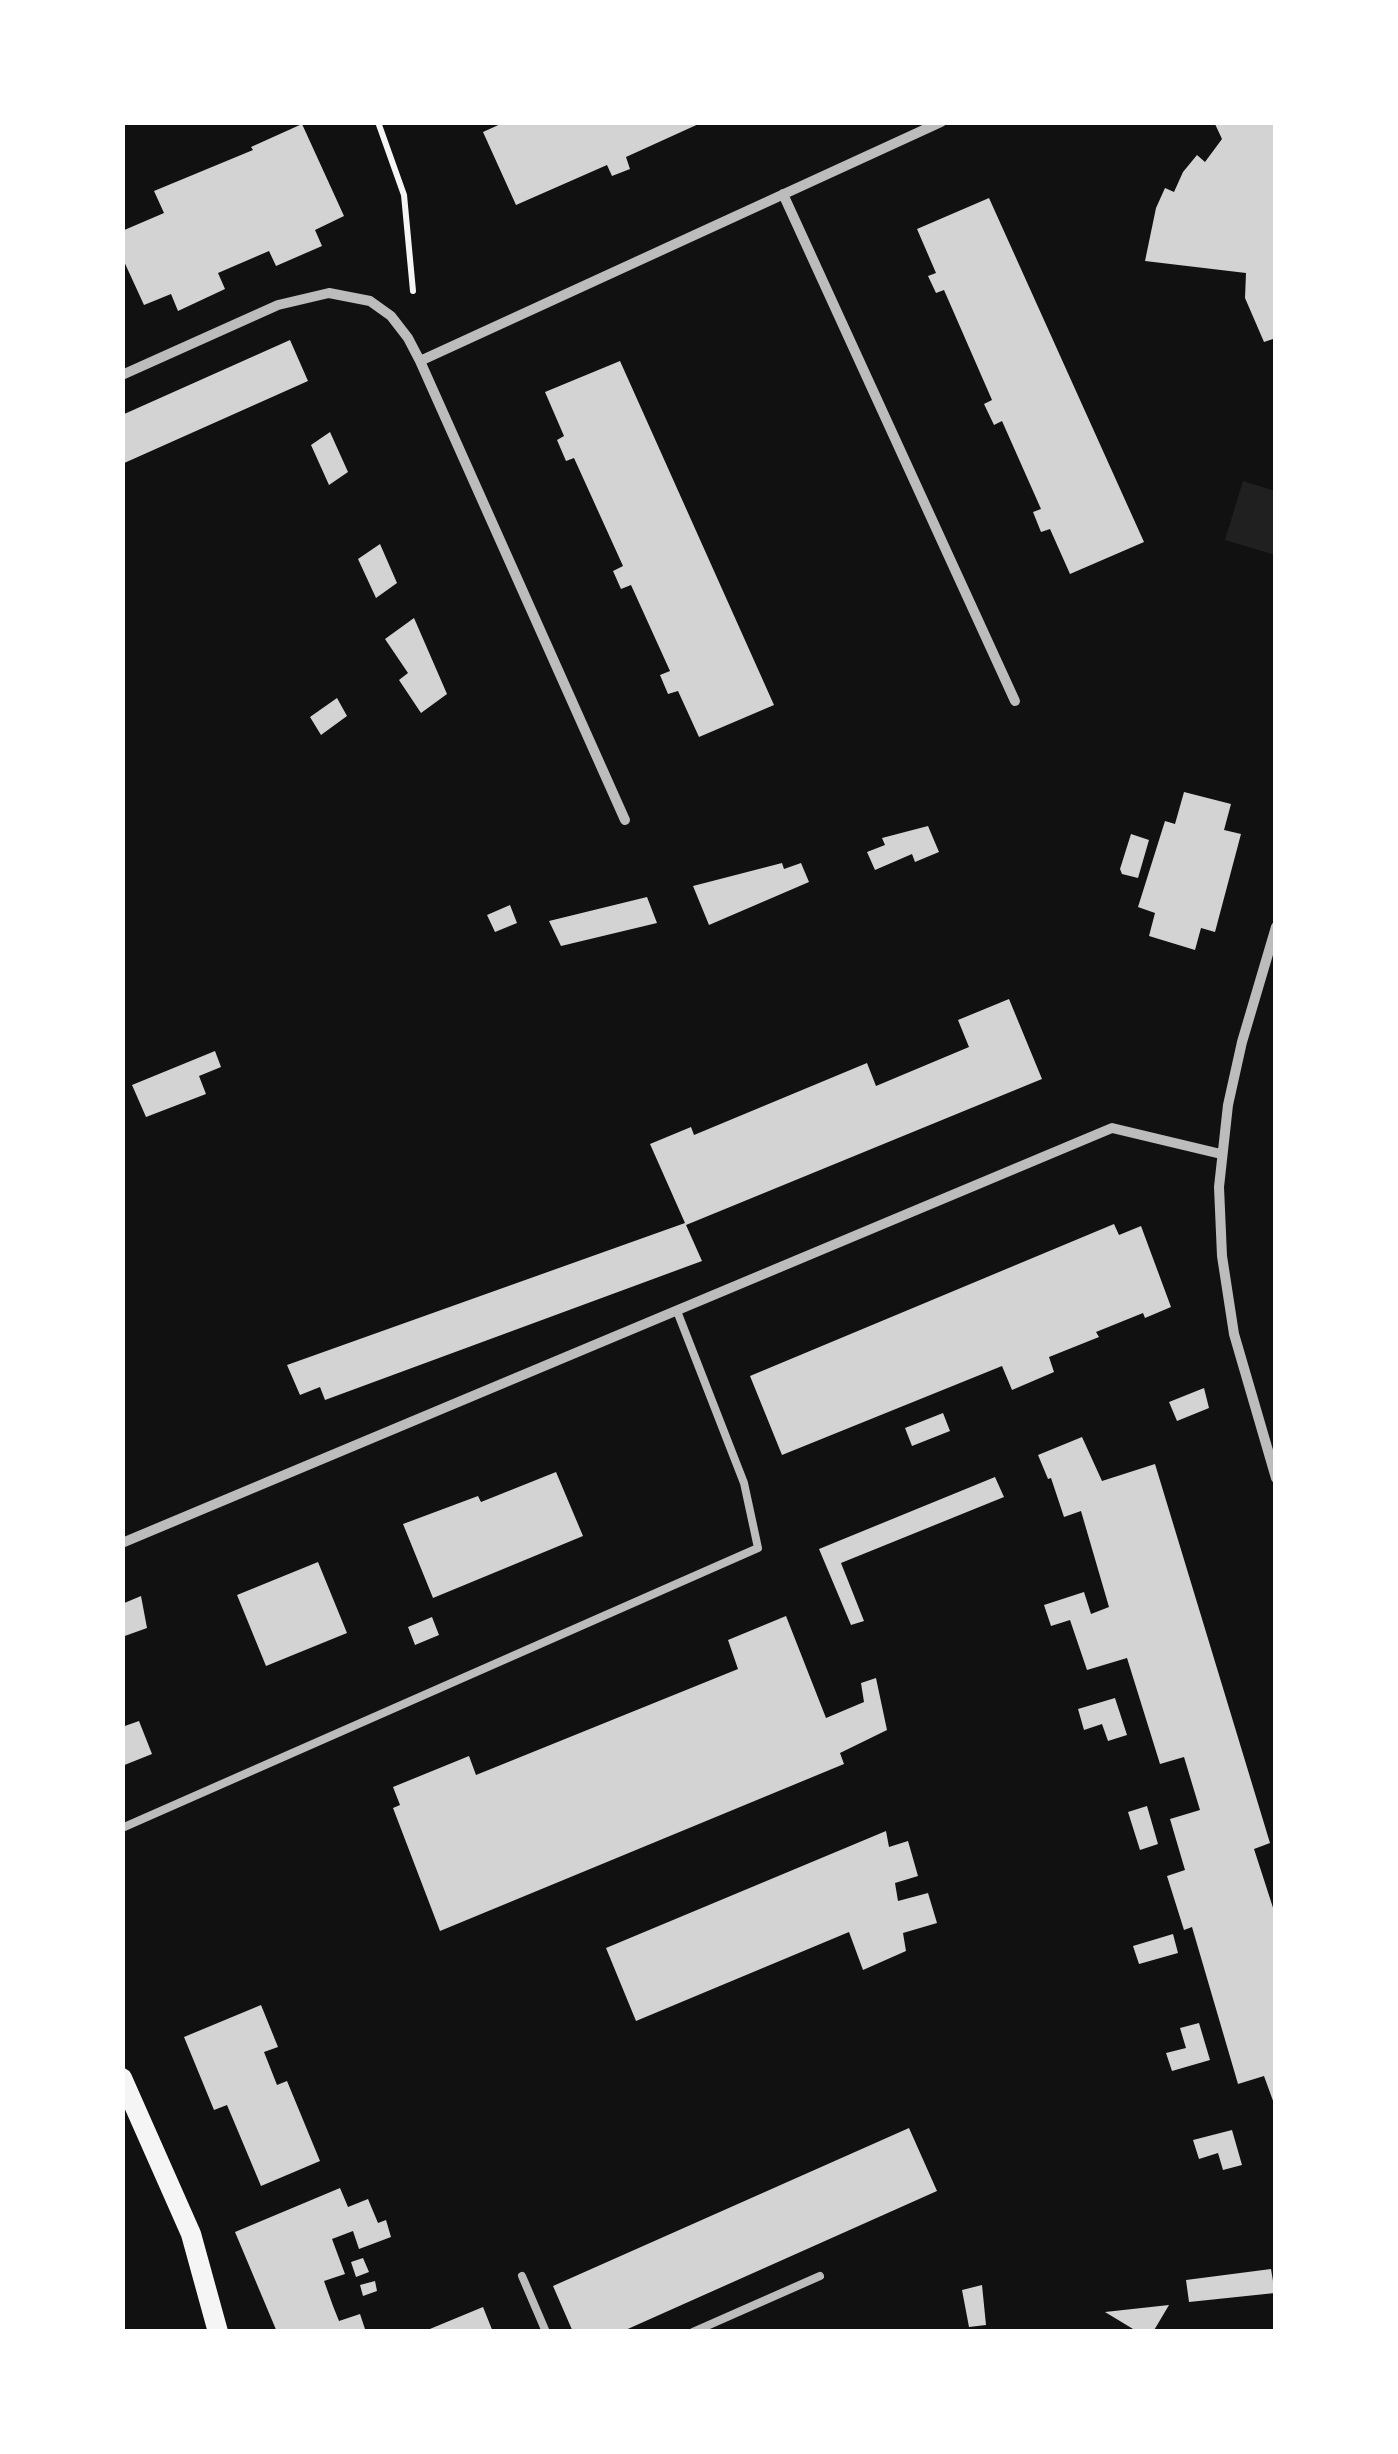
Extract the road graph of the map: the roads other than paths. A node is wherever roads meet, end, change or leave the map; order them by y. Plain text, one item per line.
1 (941, 122) edge
2 (783, 194) junction
3 (420, 362) junction
4 (122, 375) edge
5 (1015, 701) dead end
6 (626, 820) dead end
7 (1276, 927) edge
8 (1221, 1154) junction
9 (676, 1311) junction
10 (1276, 1478) edge
11 (122, 1544) edge
12 (122, 1828) edge
13 (122, 2078) edge
14 (522, 2276) dead end
15 (820, 2276) dead end
16 (218, 2332) edge
17 (546, 2332) edge
18 (693, 2332) edge

1 - 2 street
2 - 3 street
2 - 5 street
3 - 4 street
3 - 6 street
7 - 8 street
8 - 9 street
8 - 10 street
9 - 11 street
9 - 12 lane
13 - 16 main road
14 - 17 lane
15 - 18 lane

